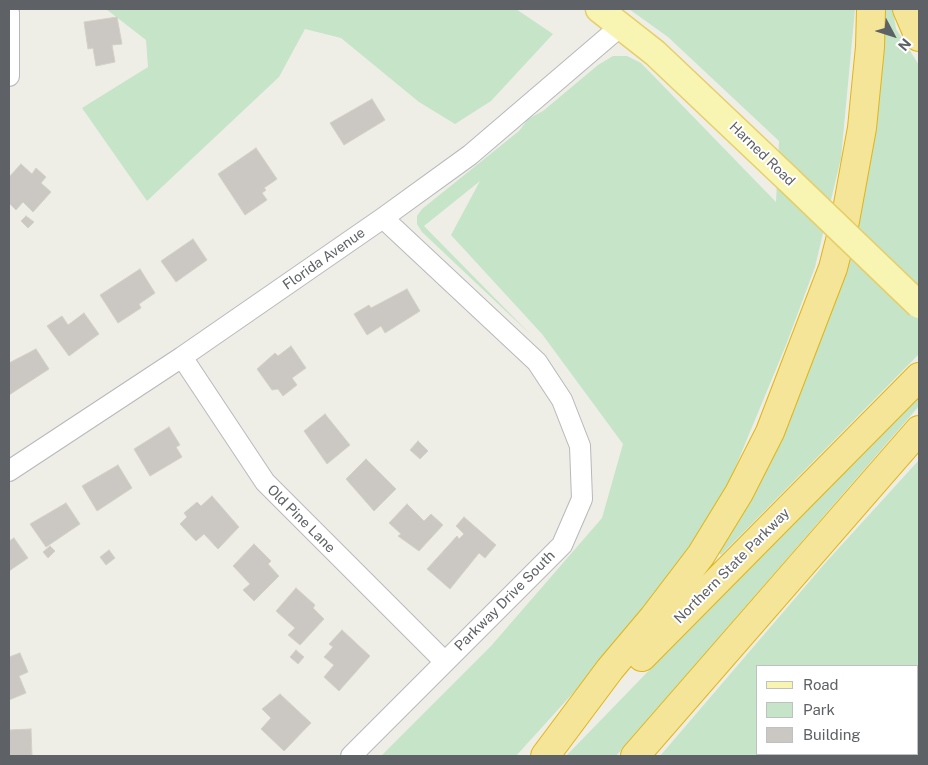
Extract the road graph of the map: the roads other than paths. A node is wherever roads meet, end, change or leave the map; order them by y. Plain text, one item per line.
1 (599, 9) edge
2 (871, 9) edge
3 (907, 9) edge
4 (9, 12) edge
5 (622, 25) junction
6 (919, 37) edge
7 (9, 76) edge
8 (383, 218) junction
9 (919, 305) edge
10 (182, 357) junction
11 (919, 377) edge
12 (919, 430) edge
13 (9, 471) edge
14 (445, 662) junction
15 (351, 756) edge
16 (546, 756) edge
17 (635, 756) edge

1 - 5 main road, Harned Road
2 - 16 highway
3 - 6 highway
4 - 7 street
5 - 8 street, Florida Avenue
5 - 9 main road, Harned Road, bridge
8 - 10 street, Florida Avenue
8 - 14 street, Parkway Drive South
10 - 13 street, Florida Avenue
10 - 14 street, Old Pine Lane
11 - 16 highway, Northern State Parkway
12 - 17 highway
14 - 15 street, Parkway Drive South

